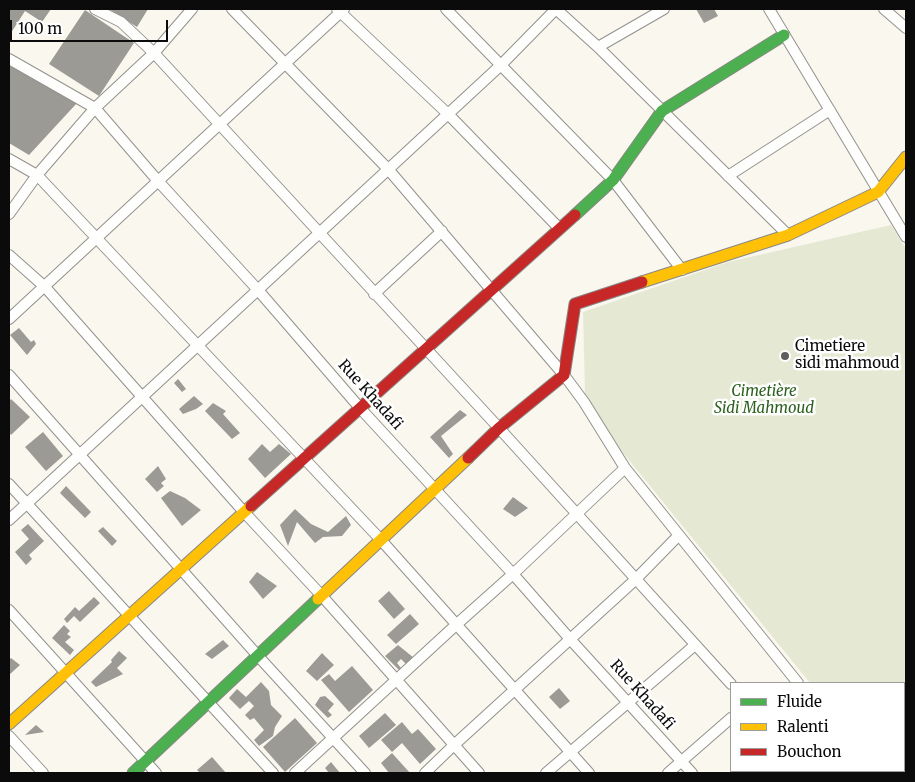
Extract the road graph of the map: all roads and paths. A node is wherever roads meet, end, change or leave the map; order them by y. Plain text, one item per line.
1 (95, 9) edge
2 (192, 9) edge
3 (232, 9) edge
4 (446, 9) edge
5 (556, 9) edge
6 (664, 9) edge
7 (769, 9) edge
8 (884, 9) edge
9 (341, 10) edge
10 (906, 28) edge
11 (784, 35) junction
12 (598, 47) junction
13 (154, 53) junction
14 (9, 59) edge
15 (286, 62) junction
16 (501, 65) junction
17 (95, 108) junction
18 (830, 110) junction
19 (662, 111) junction
20 (448, 114) junction
21 (219, 124) junction
22 (906, 158) edge
23 (9, 159) edge
24 (388, 169) junction
25 (37, 175) junction
26 (728, 176) junction
27 (613, 180) junction
28 (158, 181) junction
29 (878, 192) junction
30 (9, 214) edge
31 (559, 228) junction
32 (442, 231) junction
33 (318, 233) junction
34 (788, 234) junction
35 (906, 237) edge
36 (96, 238) junction
37 (9, 254) edge
38 (682, 270) junction
39 (45, 287) junction
40 (492, 289) junction
41 (258, 290) junction
42 (374, 294) junction
43 (9, 319) edge
44 (197, 345) junction
45 (425, 349) junction
46 (9, 375) edge
47 (564, 375) junction
48 (142, 397) junction
49 (360, 408) junction
50 (499, 428) junction
51 (79, 454) junction
52 (304, 458) junction
53 (625, 468) junction
54 (9, 484) edge
55 (435, 489) junction
56 (26, 504) junction
57 (244, 512) junction
58 (576, 513) junction
59 (9, 520) edge
60 (679, 535) junction
61 (381, 540) junction
62 (181, 569) junction
63 (513, 574) junction
64 (635, 580) junction
65 (322, 596) junction
66 (9, 610) edge
67 (129, 616) junction
68 (457, 624) junction
69 (570, 639) junction
70 (695, 645) junction
71 (258, 656) junction
72 (65, 673) junction
73 (396, 680) junction
74 (797, 682) edge
75 (730, 683) edge
76 (515, 688) junction
77 (209, 702) junction
78 (628, 702) junction
79 (730, 719) edge
80 (9, 724) edge
81 (9, 736) edge
82 (333, 738) junction
83 (454, 745) junction
84 (571, 752) junction
85 (681, 761) junction
86 (145, 762) junction
87 (43, 773) edge
88 (133, 773) edge
89 (156, 773) edge
90 (273, 773) edge
91 (295, 773) edge
92 (365, 773) edge
93 (425, 773) edge
94 (479, 773) edge
95 (546, 773) edge
96 (590, 773) edge
97 (668, 773) edge
98 (692, 773) edge

1 - 13 street
2 - 13 street
3 - 15 street
4 - 16 street
5 - 12 street
5 - 16 street
6 - 12 street
7 - 11 street
8 - 10 street
9 - 15 street
9 - 20 street
11 - 18 street
11 - 19 street
12 - 19 street
13 - 17 street
13 - 21 street
14 - 17 street, Rue Khadafi
15 - 21 street
15 - 24 street
16 - 20 street
16 - 27 street
17 - 25 street
17 - 28 street, Rue Khadafi
18 - 26 street
18 - 29 street
19 - 26 street
19 - 27 street
20 - 24 street
20 - 31 street
21 - 28 street
21 - 33 street
22 - 29 street
23 - 25 street
24 - 32 street
24 - 33 street
25 - 30 street
25 - 36 street
26 - 34 street
27 - 31 street
27 - 38 street
28 - 36 street
28 - 41 street, Rue Khadafi
29 - 34 street
29 - 35 street
31 - 40 street
32 - 40 street
32 - 42 street
33 - 41 street
33 - 42 street
34 - 38 street
36 - 39 street
36 - 44 street
37 - 39 street
38 - 47 street
39 - 43 street
39 - 48 street
40 - 45 street
40 - 47 street
41 - 44 street
41 - 49 street, Rue Khadafi
42 - 45 street
44 - 48 street
44 - 52 street
45 - 49 street
45 - 50 street
46 - 51 street
47 - 50 street
47 - 53 street
48 - 51 street
48 - 57 street
49 - 52 street
49 - 55 street, Rue Khadafi
50 - 55 street
50 - 58 street
51 - 56 street
51 - 62 street
52 - 57 street
52 - 61 street
53 - 58 street
53 - 60 street
54 - 56 street
55 - 61 street
55 - 63 street, Rue Khadafi
56 - 59 street
56 - 67 street
57 - 62 street
57 - 65 street
58 - 63 street
58 - 64 street
60 - 64 street
60 - 74 street
61 - 65 street
61 - 68 street
62 - 67 street
62 - 71 street
63 - 68 street
63 - 69 street, Rue Khadafi
64 - 69 street
64 - 70 street
65 - 71 street
65 - 73 street
66 - 72 street
67 - 72 street
67 - 77 street
68 - 73 street
68 - 76 street
69 - 76 street
69 - 78 street, Rue Khadafi
70 - 75 street
70 - 78 street
71 - 77 street
71 - 82 street
72 - 80 street
72 - 86 street
73 - 82 street
73 - 83 street
76 - 83 street
76 - 84 street
77 - 86 street
77 - 90 street
78 - 84 street
78 - 85 street, Rue Khadafi
79 - 85 street
81 - 87 street
82 - 91 street
82 - 92 street
83 - 93 street
83 - 94 street
84 - 95 street
84 - 96 street
85 - 97 street
85 - 98 street, Rue Khadafi
86 - 88 street
86 - 89 street

